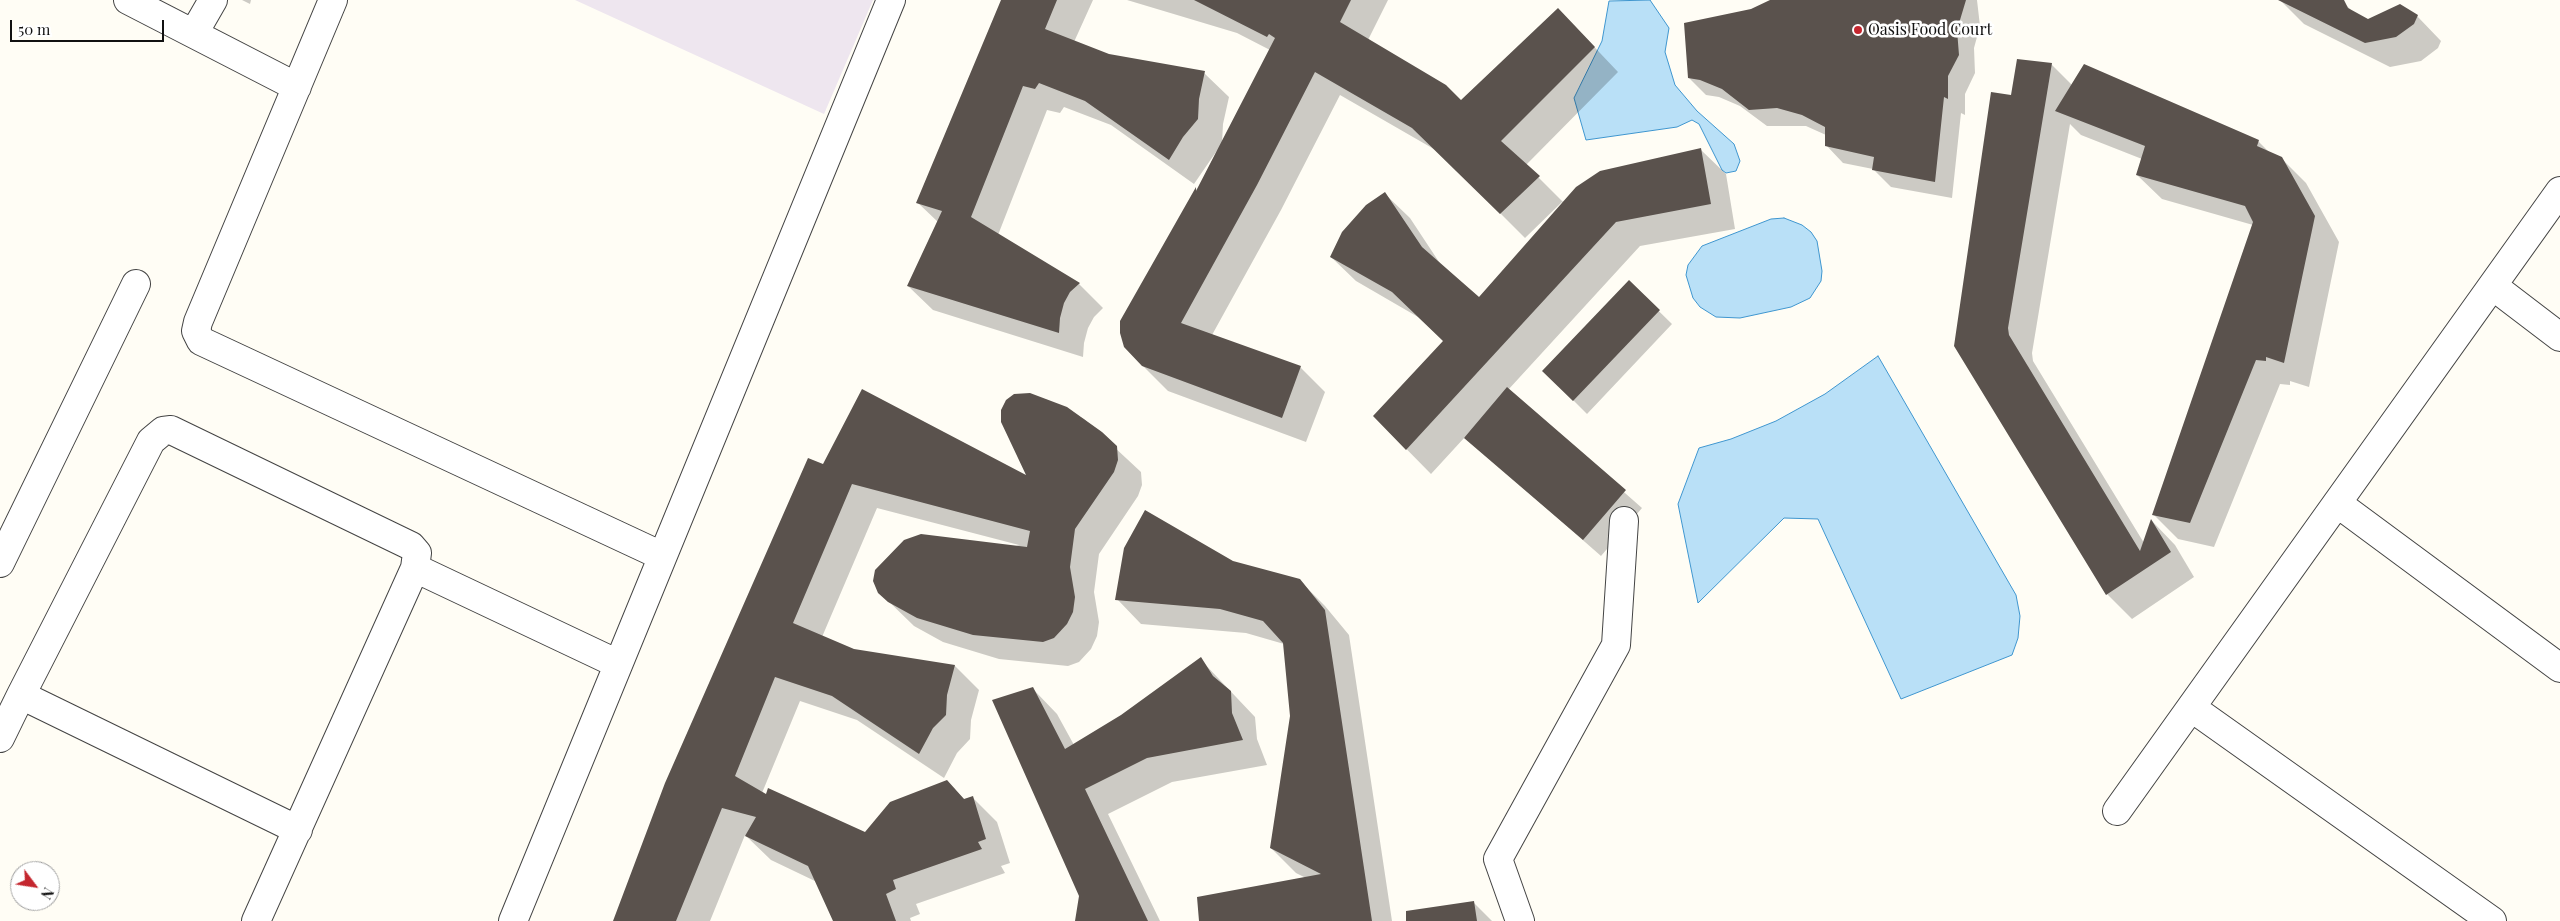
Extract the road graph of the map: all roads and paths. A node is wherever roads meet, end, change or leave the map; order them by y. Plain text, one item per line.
1 (128, 0) edge
2 (213, 0) edge
3 (333, 0) edge
4 (891, 0) edge
5 (194, 33) junction
6 (297, 87) junction
7 (2560, 191) edge
8 (136, 284) dead end
9 (2493, 286) junction
10 (2560, 337) edge
11 (2337, 503) junction
12 (1624, 521) dead end
13 (662, 556) junction
14 (0, 563) edge
15 (415, 568) junction
16 (618, 664) junction
17 (2560, 668) edge
18 (21, 695) junction
19 (2192, 708) junction
20 (0, 738) edge
21 (2117, 811) dead end
22 (298, 830) junction
23 (256, 921) edge
24 (513, 921) edge
25 (1520, 921) edge
26 (2492, 921) edge

1 - 5 street
2 - 5 street
3 - 6 street
4 - 13 street
5 - 6 street
6 - 13 street
7 - 9 street
8 - 14 street
9 - 10 street
9 - 11 street
11 - 17 street
11 - 19 street
12 - 25 street
13 - 16 street
15 - 16 street
15 - 18 street
15 - 22 street
16 - 24 street
18 - 20 street
18 - 22 street
19 - 21 street
19 - 26 street
22 - 23 street

